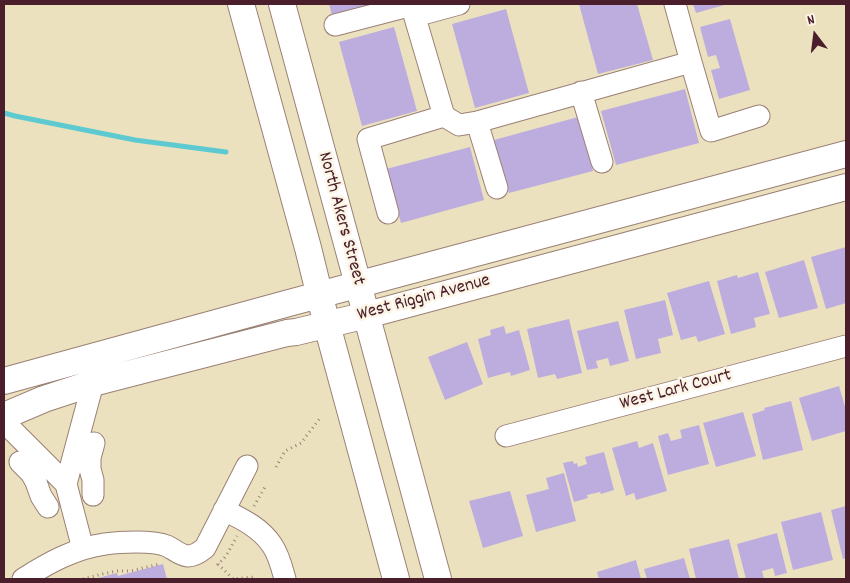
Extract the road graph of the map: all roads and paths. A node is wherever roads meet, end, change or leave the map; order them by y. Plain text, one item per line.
1 (241, 4) edge
2 (282, 4) edge
3 (459, 4) edge
4 (674, 4) edge
5 (413, 8) edge
6 (335, 25) dead end
7 (691, 62) junction
8 (581, 92) junction
9 (444, 116) junction
10 (759, 116) dead end
11 (477, 122) junction
12 (846, 154) edge
13 (602, 162) dead end
14 (846, 187) edge
15 (497, 188) dead end
16 (388, 213) dead end
17 (358, 285) junction
18 (320, 294) junction
19 (367, 315) junction
20 (327, 324) junction
21 (846, 346) edge
22 (4, 381) edge
23 (94, 383) junction
24 (4, 416) edge
25 (321, 417) dead end
26 (4, 422) edge
27 (506, 436) dead end
28 (94, 442) dead end
29 (20, 462) dead end
30 (247, 466) dead end
31 (276, 467) dead end
32 (66, 484) junction
33 (265, 486) dead end
34 (94, 495) dead end
35 (48, 507) dead end
36 (224, 510) junction
37 (251, 511) dead end
38 (83, 549) junction
39 (218, 564) dead end
40 (23, 579) edge
41 (254, 579) edge
42 (285, 579) edge
43 (396, 579) edge
44 (438, 579) edge

1 - 18 main road, North Akers Street
2 - 17 main road, North Akers Street
3 - 5 street
4 - 7 street
5 - 6 street
5 - 9 street
7 - 8 street
7 - 10 street
8 - 11 street
8 - 13 street
9 - 11 street
9 - 16 street
11 - 15 street
12 - 17 main road, West Riggin Avenue
14 - 19 main road, West Riggin Avenue
17 - 18 main road, West Riggin Avenue
17 - 19 main road, North Akers Street
18 - 20 main road, North Akers Street
18 - 22 main road, West Riggin Avenue
19 - 20 main road, West Riggin Avenue
19 - 44 main road, North Akers Street
20 - 23 main road, West Riggin Avenue
20 - 43 main road, North Akers Street
21 - 27 street, West Lark Court
23 - 24 main road, West Riggin Avenue
23 - 32 street
25 - 31 path
26 - 32 street
28 - 34 street
29 - 35 street
30 - 36 street
32 - 38 street
33 - 37 path
36 - 38 street
36 - 42 street
38 - 40 street
39 - 41 path

